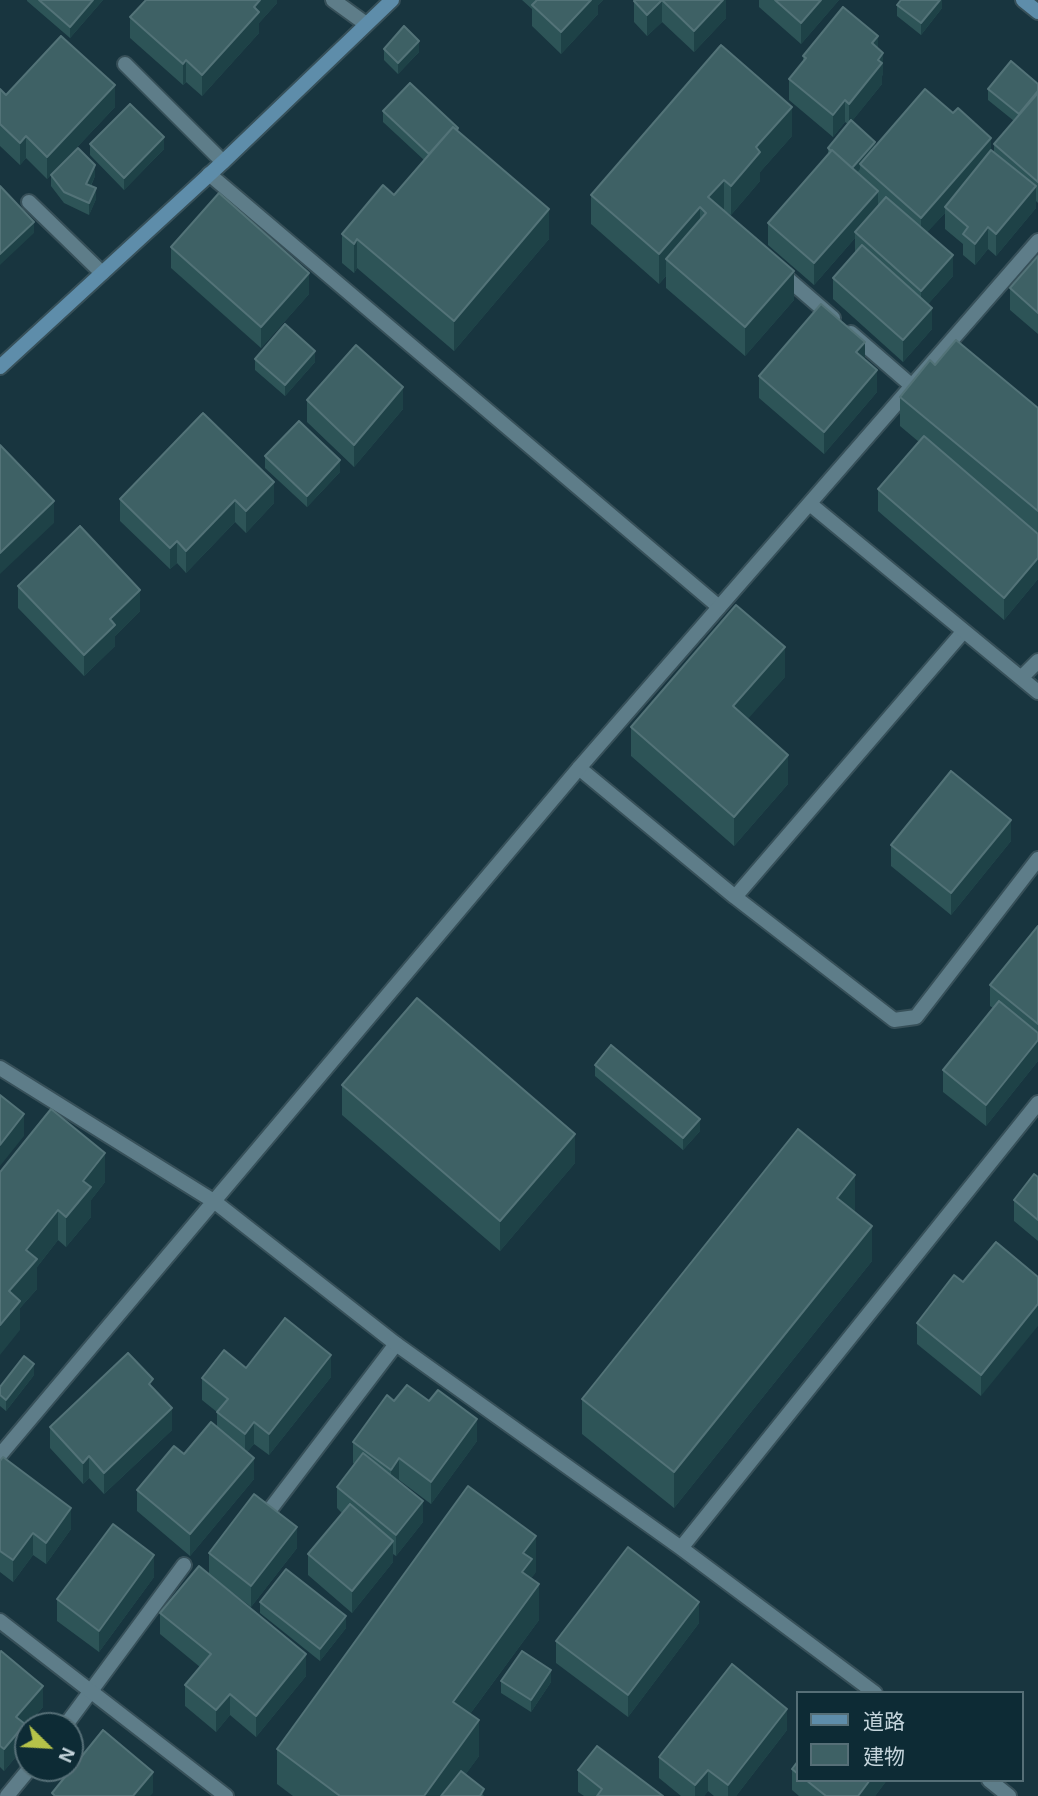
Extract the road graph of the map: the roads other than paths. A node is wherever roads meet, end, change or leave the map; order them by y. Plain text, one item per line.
1 (333, 0) edge
2 (392, 0) edge
3 (1023, 0) edge
4 (1038, 12) edge
5 (366, 24) junction
6 (125, 64) dead end
7 (223, 162) junction
8 (209, 174) junction
9 (29, 202) dead end
10 (1038, 241) edge
11 (765, 260) edge
12 (102, 273) junction
13 (0, 367) edge
14 (912, 386) junction
15 (810, 504) junction
16 (719, 607) junction
17 (963, 632) junction
18 (1038, 661) edge
19 (1021, 678) junction
20 (1038, 692) edge
21 (579, 768) junction
22 (1038, 859) edge
23 (736, 897) junction
24 (0, 1068) edge
25 (1038, 1103) edge
26 (215, 1202) junction
27 (396, 1344) junction
28 (0, 1455) edge
29 (269, 1511) edge
30 (681, 1548) junction
31 (184, 1565) dead end
32 (0, 1621) edge
33 (871, 1691) edge
34 (92, 1692) junction
35 (76, 1712) edge
36 (18, 1782) edge
37 (992, 1782) edge
38 (7, 1796) edge
39 (226, 1796) edge
40 (1009, 1796) edge

1 - 5 street
2 - 5 street
3 - 4 street
5 - 7 street
6 - 7 street
7 - 8 street
8 - 12 street
8 - 16 street
9 - 12 street
10 - 14 street
11 - 14 street
12 - 13 street
14 - 15 street
15 - 16 street
15 - 17 street
16 - 21 street
17 - 19 street
17 - 23 street
18 - 19 street
19 - 20 street
21 - 23 street
21 - 26 street
22 - 23 street
24 - 26 street
25 - 30 street
26 - 27 street
26 - 28 street
27 - 29 street
27 - 30 street
30 - 33 street
31 - 34 street
32 - 34 street
34 - 35 street
34 - 39 street
36 - 38 street
37 - 40 street

